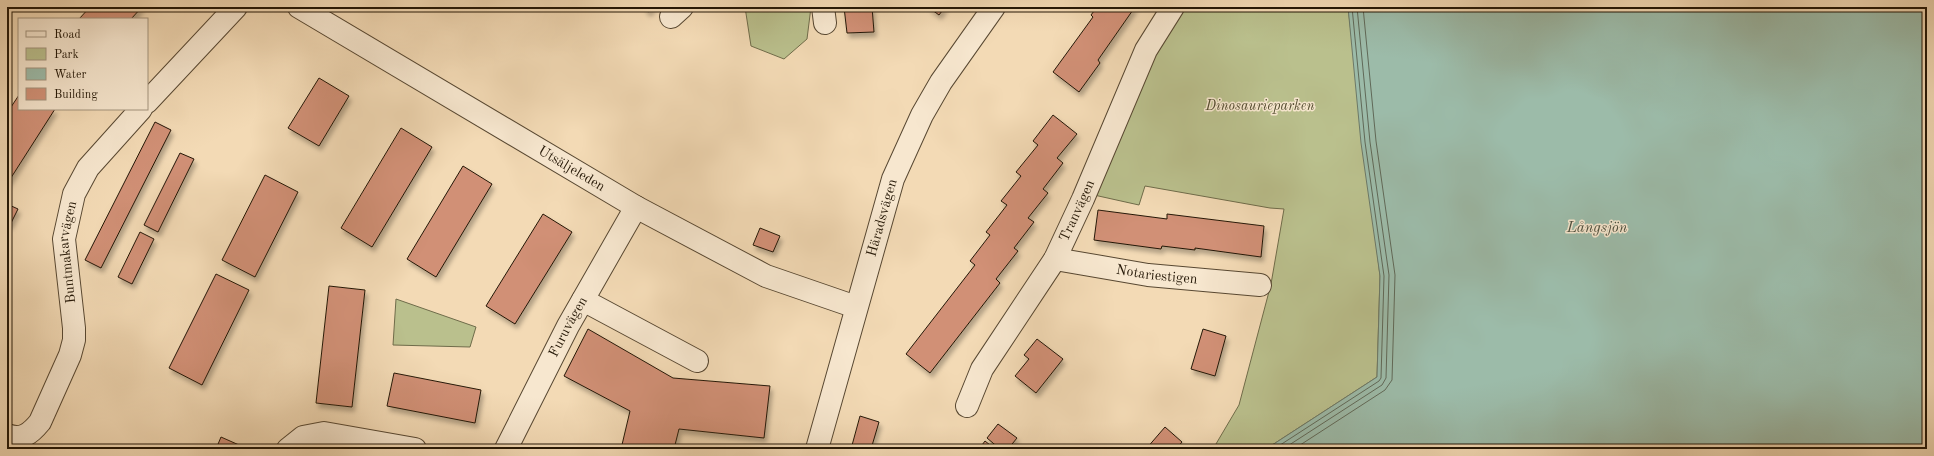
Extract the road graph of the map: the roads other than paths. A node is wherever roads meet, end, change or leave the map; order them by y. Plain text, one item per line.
1 (236, 7) edge
2 (299, 7) edge
3 (994, 7) edge
4 (1173, 7) edge
5 (148, 101) edge
6 (140, 110) edge
7 (636, 207) junction
8 (1055, 259) junction
9 (1260, 285) dead end
10 (583, 300) junction
11 (856, 307) junction
12 (697, 361) dead end
13 (967, 406) dead end
14 (7, 435) edge
15 (288, 449) edge
16 (415, 449) edge
17 (506, 449) edge
18 (817, 449) edge

1 - 5 street
2 - 7 street, Utsäljeleden
3 - 11 street, Häradsvägen
4 - 8 street, Tranvägen
6 - 14 street, Buntmakarvägen
7 - 10 street, Furuvägen
7 - 11 street, Utsäljeleden
8 - 9 street, Notariestigen
8 - 13 street, Tranvägen
10 - 12 street
10 - 17 street, Furuvägen
11 - 18 street, Häradsvägen
15 - 16 street

